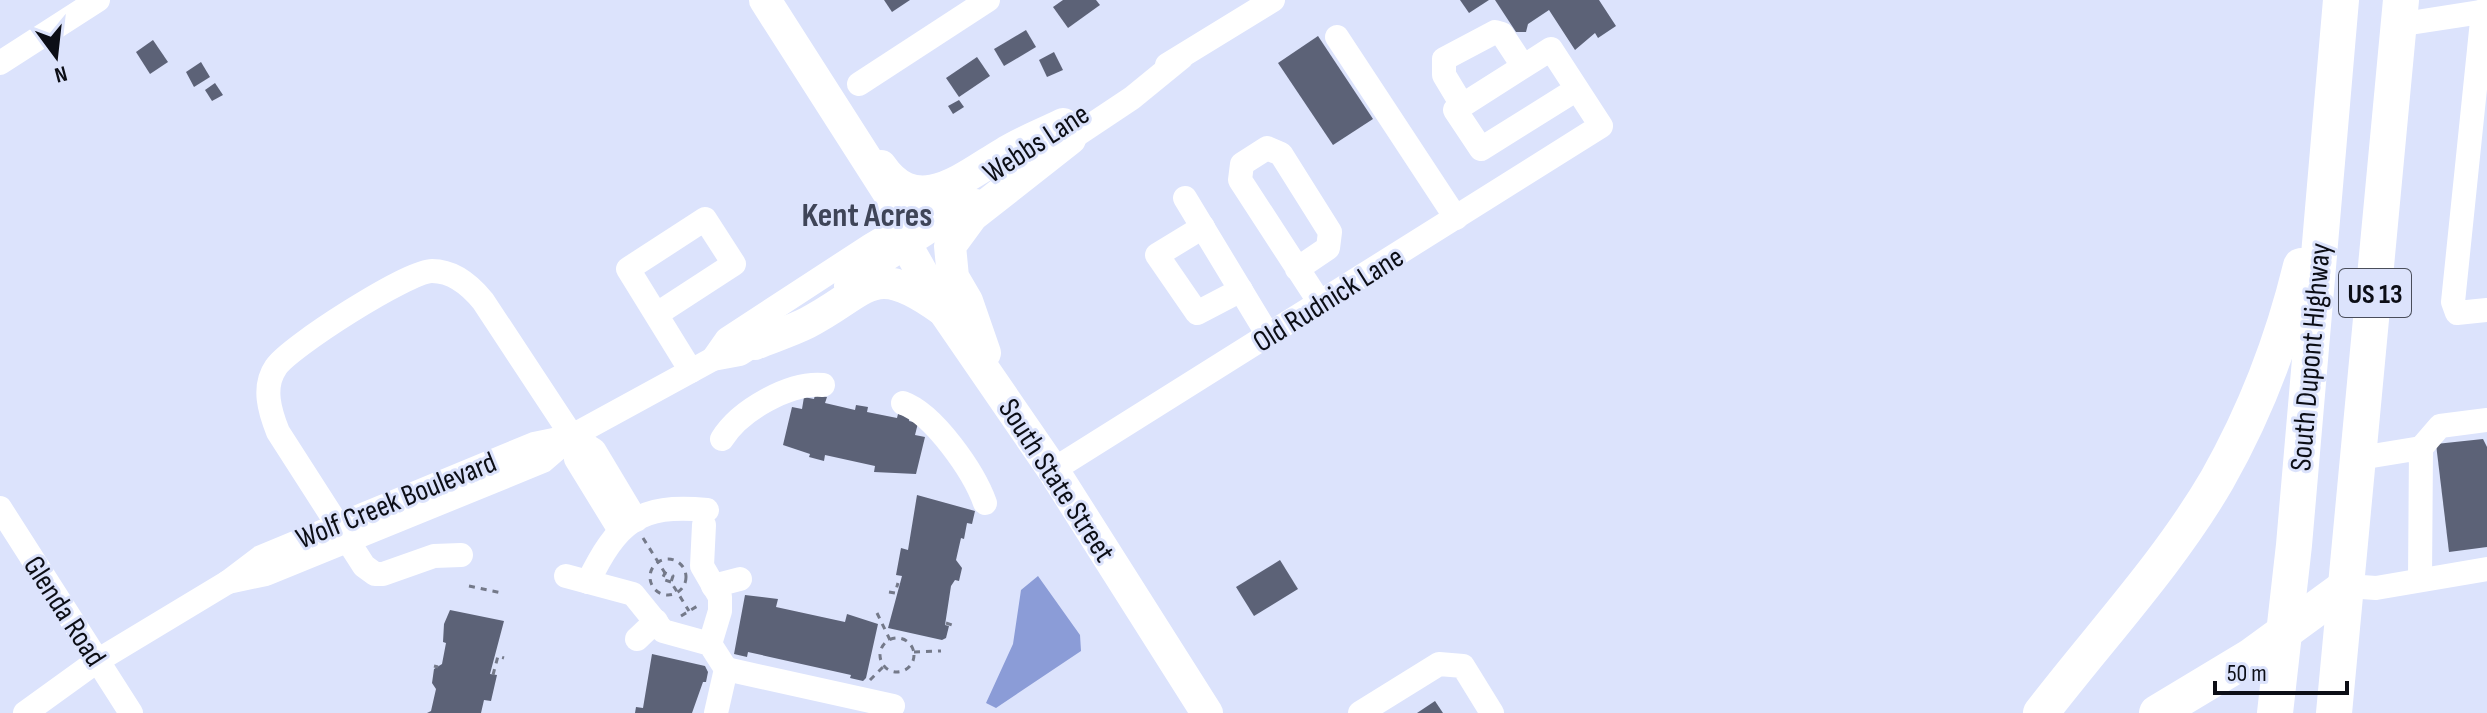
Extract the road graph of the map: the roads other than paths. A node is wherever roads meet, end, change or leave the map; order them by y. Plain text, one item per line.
1 (98, 0) edge
2 (740, 0) edge
3 (765, 0) edge
4 (988, 0) edge
5 (1273, 0) edge
6 (2341, 0) edge
7 (2485, 11) edge
8 (2399, 12) edge
9 (782, 27) junction
10 (1337, 37) dead end
11 (0, 63) edge
12 (1523, 66) junction
13 (859, 84) dead end
14 (1577, 89) junction
15 (1462, 105) junction
16 (1067, 132) junction
17 (2329, 135) junction
18 (1185, 198) dead end
19 (1456, 218) junction
20 (1203, 227) junction
21 (901, 236) junction
22 (1297, 269) junction
23 (1241, 290) junction
24 (1320, 303) junction
25 (943, 310) junction
26 (2487, 310) edge
27 (657, 314) dead end
28 (1268, 335) junction
29 (755, 344) junction
30 (713, 359) junction
31 (691, 371) junction
32 (823, 385) dead end
33 (998, 390) junction
34 (903, 403) dead end
35 (2487, 420) edge
36 (572, 436) junction
37 (722, 439) dead end
38 (2421, 448) junction
39 (2360, 458) junction
40 (1053, 470) junction
41 (985, 503) dead end
42 (0, 508) edge
43 (634, 527) junction
44 (341, 532) junction
45 (461, 555) dead end
46 (2487, 569) edge
47 (740, 579) dead end
48 (2420, 579) junction
49 (2347, 586) junction
50 (716, 592) junction
51 (660, 626) junction
52 (2286, 633) junction
53 (1157, 634) junction
54 (637, 639) dead end
55 (710, 644) junction
56 (97, 661) junction
57 (726, 669) junction
58 (893, 706) dead end
59 (25, 713) edge
60 (131, 713) edge
61 (716, 713) edge
62 (1190, 713) edge
63 (1207, 713) edge
64 (1360, 713) edge
65 (1492, 713) edge
66 (2041, 713) edge
67 (2157, 713) edge
68 (2275, 713) edge
69 (2334, 713) edge

1 - 11 street
2 - 21 main road, South State Street
3 - 9 main road, South State Street
4 - 13 street
5 - 16 street, Webbs Lane
6 - 17 highway, South Dupont Highway / US 13
7 - 8 street
7 - 26 street
8 - 39 highway, South Dupont Highway / US 13
9 - 16 main road
9 - 21 main road, South State Street
10 - 19 street
12 - 14 street
12 - 15 street
12 - 15 street
14 - 15 street
14 - 19 street, Old Rudnick Lane
16 - 21 street, Webbs Lane
16 - 33 main road
17 - 52 highway, South Dupont Highway / US 13
17 - 66 highway
18 - 20 street
19 - 24 street, Old Rudnick Lane
20 - 23 street
20 - 23 street
21 - 25 main road, South State Street
21 - 29 street, Wolf Creek Boulevard
21 - 30 street, Wolf Creek Boulevard
22 - 22 street
22 - 24 street
23 - 28 street
24 - 28 street, Old Rudnick Lane
25 - 29 main road
25 - 33 main road, South State Street
27 - 31 street
28 - 40 street, Old Rudnick Lane
29 - 30 street, Wolf Creek Boulevard
30 - 31 street, Wolf Creek Boulevard
31 - 36 street, Wolf Creek Boulevard
32 - 37 street
33 - 40 main road, South State Street
34 - 41 street
35 - 38 street
36 - 43 street
36 - 44 street, Wolf Creek Boulevard
36 - 44 street
38 - 39 street
38 - 48 street
39 - 49 highway, South Dupont Highway / US 13
40 - 53 main road, South State Street
42 - 56 street, Glenda Road
43 - 50 street
43 - 51 street
44 - 45 street
44 - 56 street, Wolf Creek Boulevard
46 - 48 street
47 - 50 street
48 - 49 street
49 - 52 highway
49 - 69 highway, South Dupont Highway / US 13
50 - 55 street
51 - 54 street
51 - 55 street
52 - 67 highway
52 - 68 highway, South Dupont Highway / US 13
53 - 62 street
53 - 63 main road, South State Street
55 - 57 street
56 - 59 street, Wolf Creek Boulevard
56 - 60 street, Glenda Road
57 - 58 street
57 - 61 street
64 - 65 street

